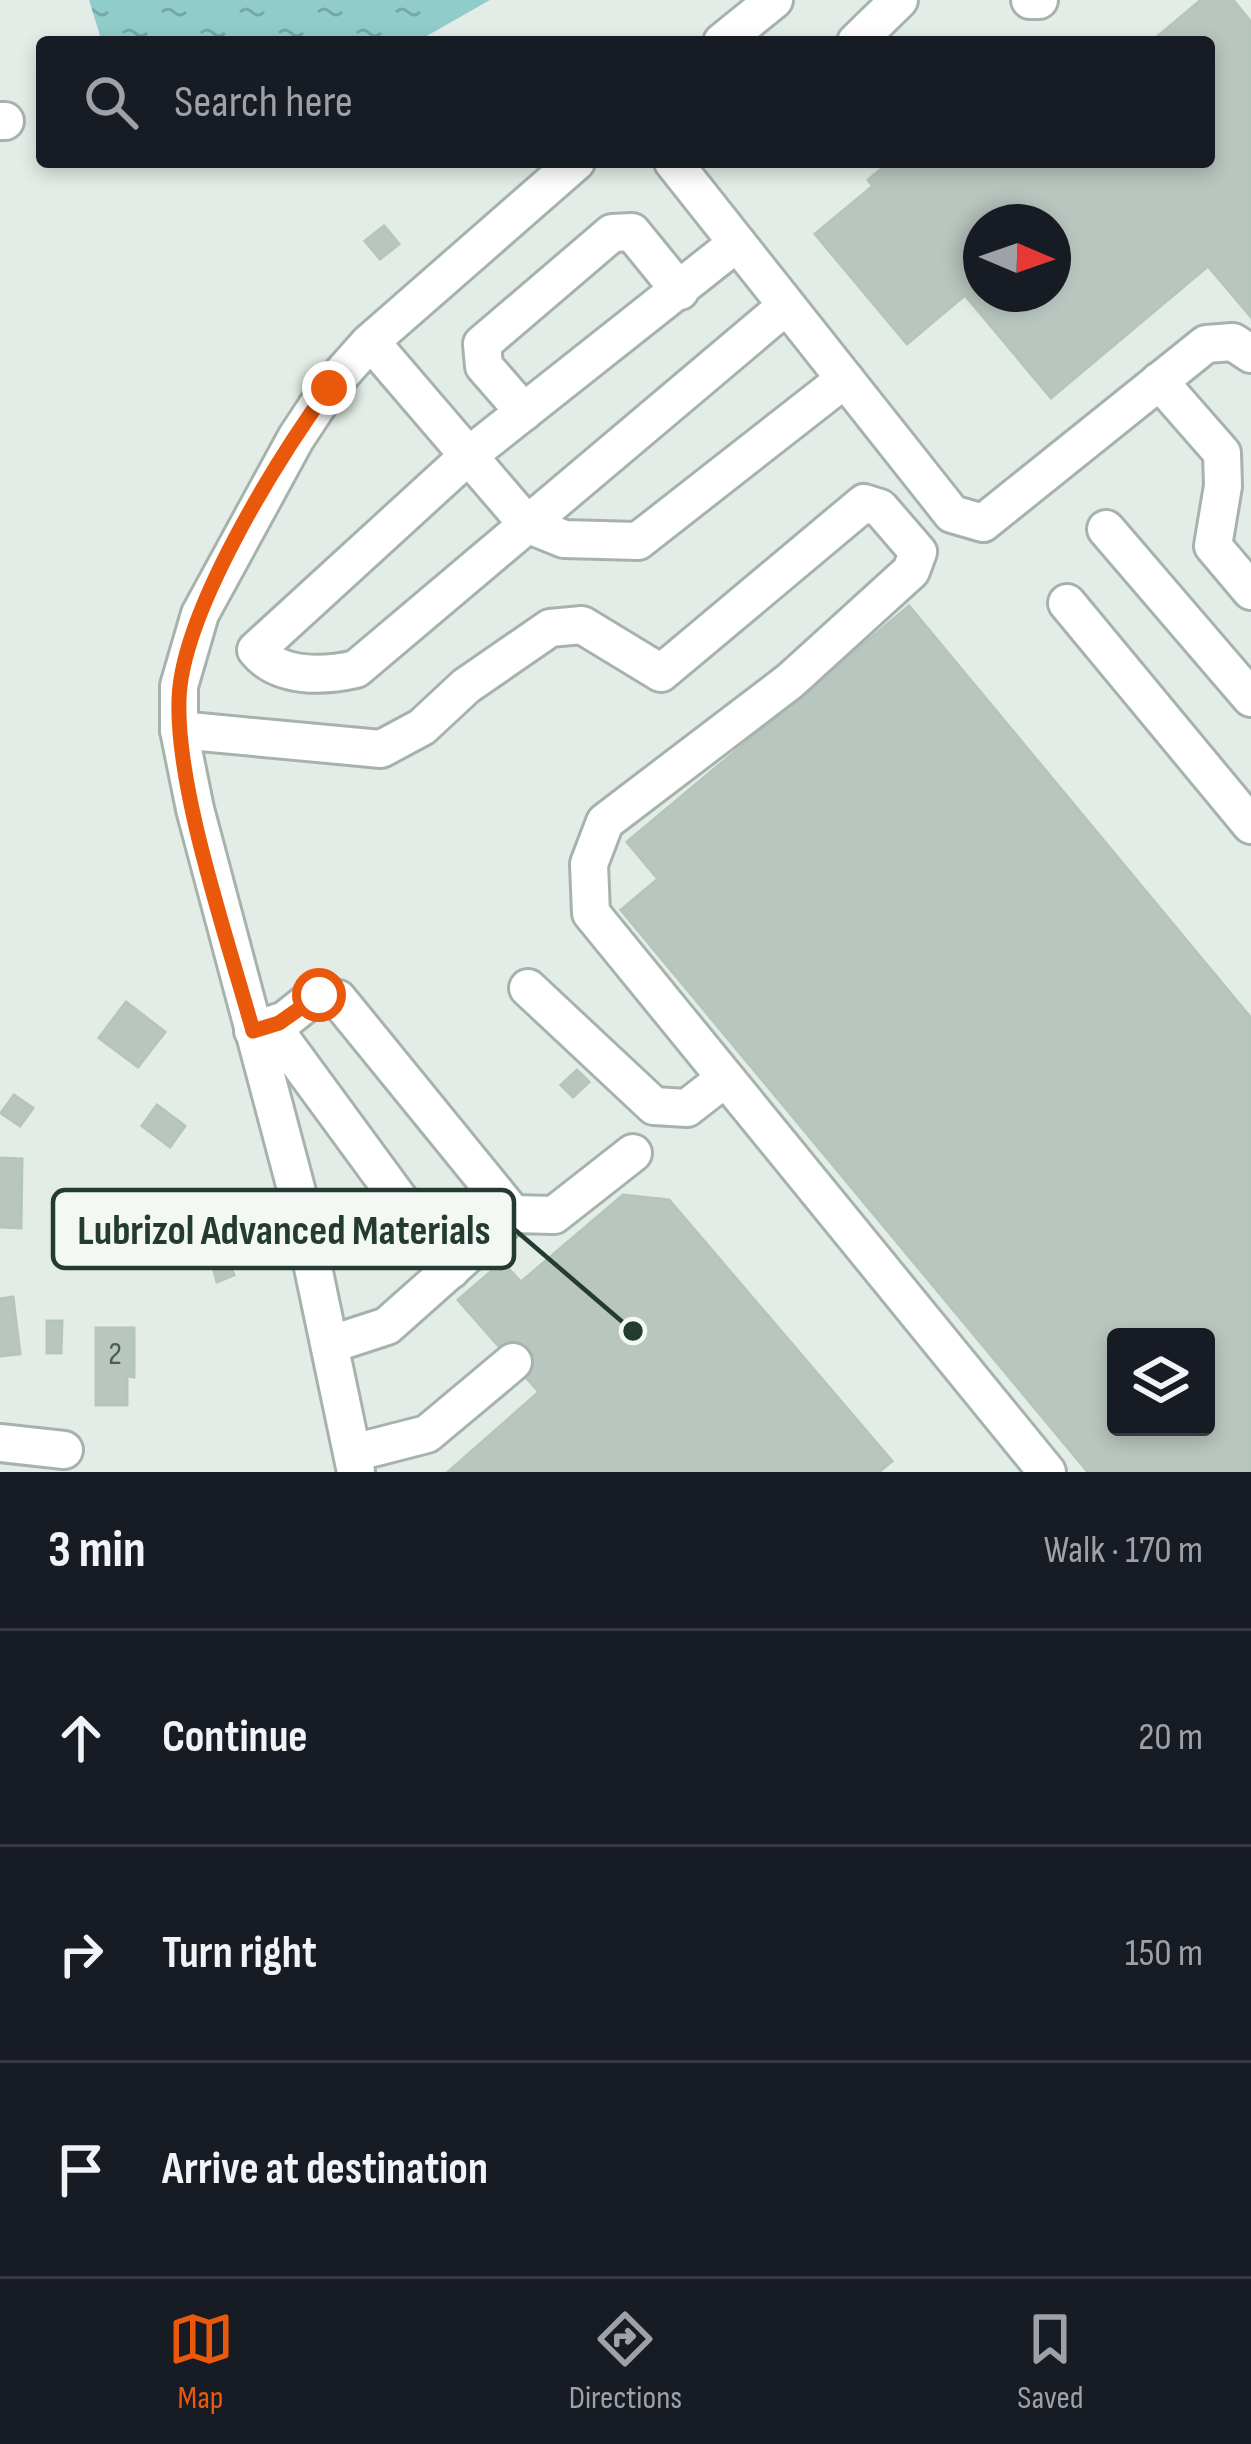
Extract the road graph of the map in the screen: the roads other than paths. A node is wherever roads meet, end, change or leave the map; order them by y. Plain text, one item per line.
1 (774, 0) edge
2 (899, 0) edge
3 (729, 36) edge
4 (862, 36) edge
5 (569, 168) edge
6 (678, 168) edge
7 (737, 243) junction
8 (680, 292) junction
9 (787, 306) junction
10 (371, 342) junction
11 (1251, 354) edge
12 (845, 379) junction
13 (1159, 381) junction
14 (524, 412) junction
15 (468, 456) junction
16 (527, 524) junction
17 (1106, 529) dead end
18 (1251, 591) edge
19 (1067, 603) dead end
20 (1251, 698) edge
21 (179, 730) junction
22 (1244, 803) edge
23 (528, 988) dead end
24 (262, 1029) junction
25 (723, 1079) junction
26 (634, 1153) dead end
27 (513, 1214) junction
28 (451, 1270) junction
29 (332, 1344) junction
30 (513, 1363) dead end
31 (0, 1443) edge
32 (64, 1450) dead end
33 (355, 1462) edge
34 (1047, 1472) edge

1 - 3 street
2 - 4 street
5 - 10 street
6 - 7 street
7 - 8 street
7 - 9 street
8 - 14 street
8 - 14 street
9 - 12 street
9 - 16 street
10 - 15 street
10 - 21 street
11 - 13 street
12 - 13 street
12 - 16 street
13 - 18 street
14 - 15 street
15 - 16 street
15 - 16 street
17 - 20 street
19 - 22 street
21 - 24 street
21 - 25 street
23 - 25 street
24 - 27 street
24 - 28 street
24 - 29 street
25 - 34 street
26 - 27 street
27 - 28 street
28 - 29 street
29 - 33 street
30 - 33 street
31 - 32 street

